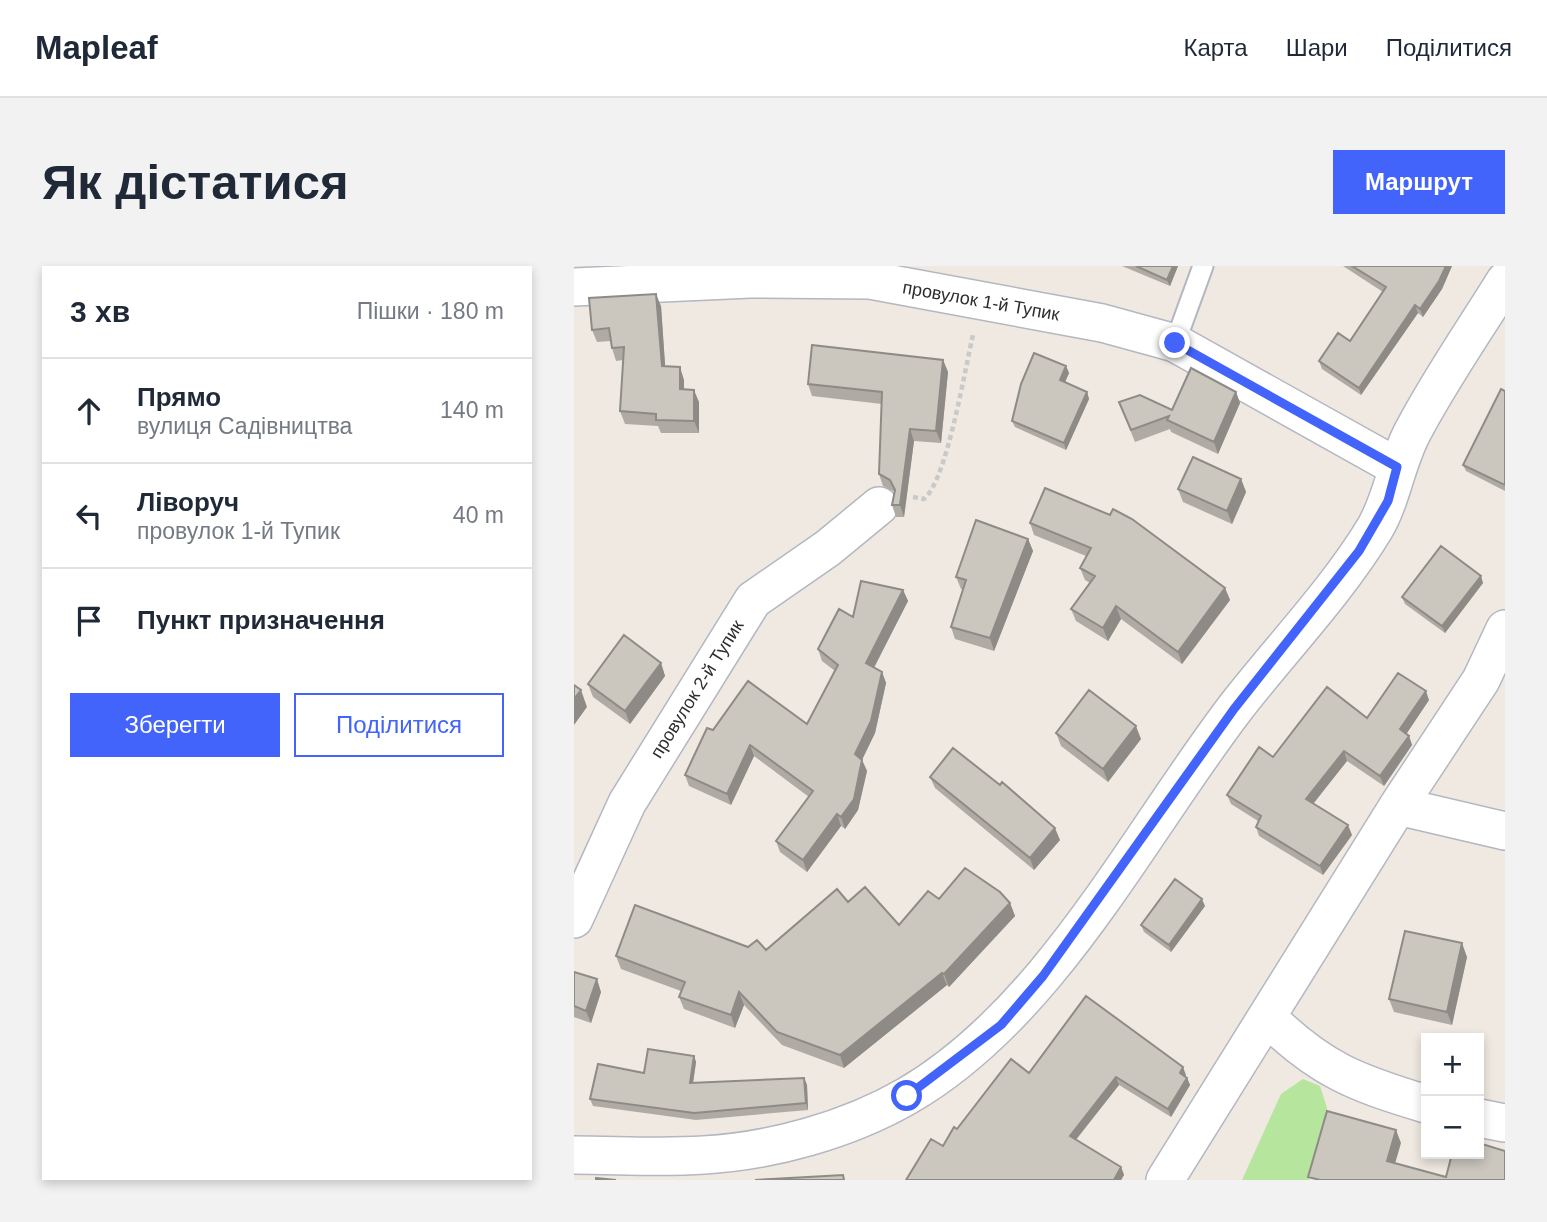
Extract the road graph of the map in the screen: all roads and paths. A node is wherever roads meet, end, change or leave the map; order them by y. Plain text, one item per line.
1 (1203, 266) edge
2 (1505, 281) edge
3 (574, 287) edge
4 (981, 301) junction
5 (1175, 343) junction
6 (1397, 467) junction
7 (879, 506) joint
8 (1505, 629) edge
9 (1398, 806) junction
10 (1505, 831) edge
11 (574, 919) edge
12 (1267, 1017) junction
13 (1421, 1102) edge
14 (1484, 1119) edge
15 (1505, 1123) edge
16 (574, 1155) edge
17 (1165, 1180) edge

1 - 5 lane
2 - 6 street
3 - 4 street, провулок 1-й Тупик
4 - 5 street, провулок 1-й Тупик
4 - 7 path
5 - 6 street, провулок 1-й Тупик
6 - 16 street
7 - 11 street, провулок 2-й Тупик
8 - 9 street
9 - 10 street
9 - 12 street
12 - 13 street
12 - 17 street
14 - 15 street

